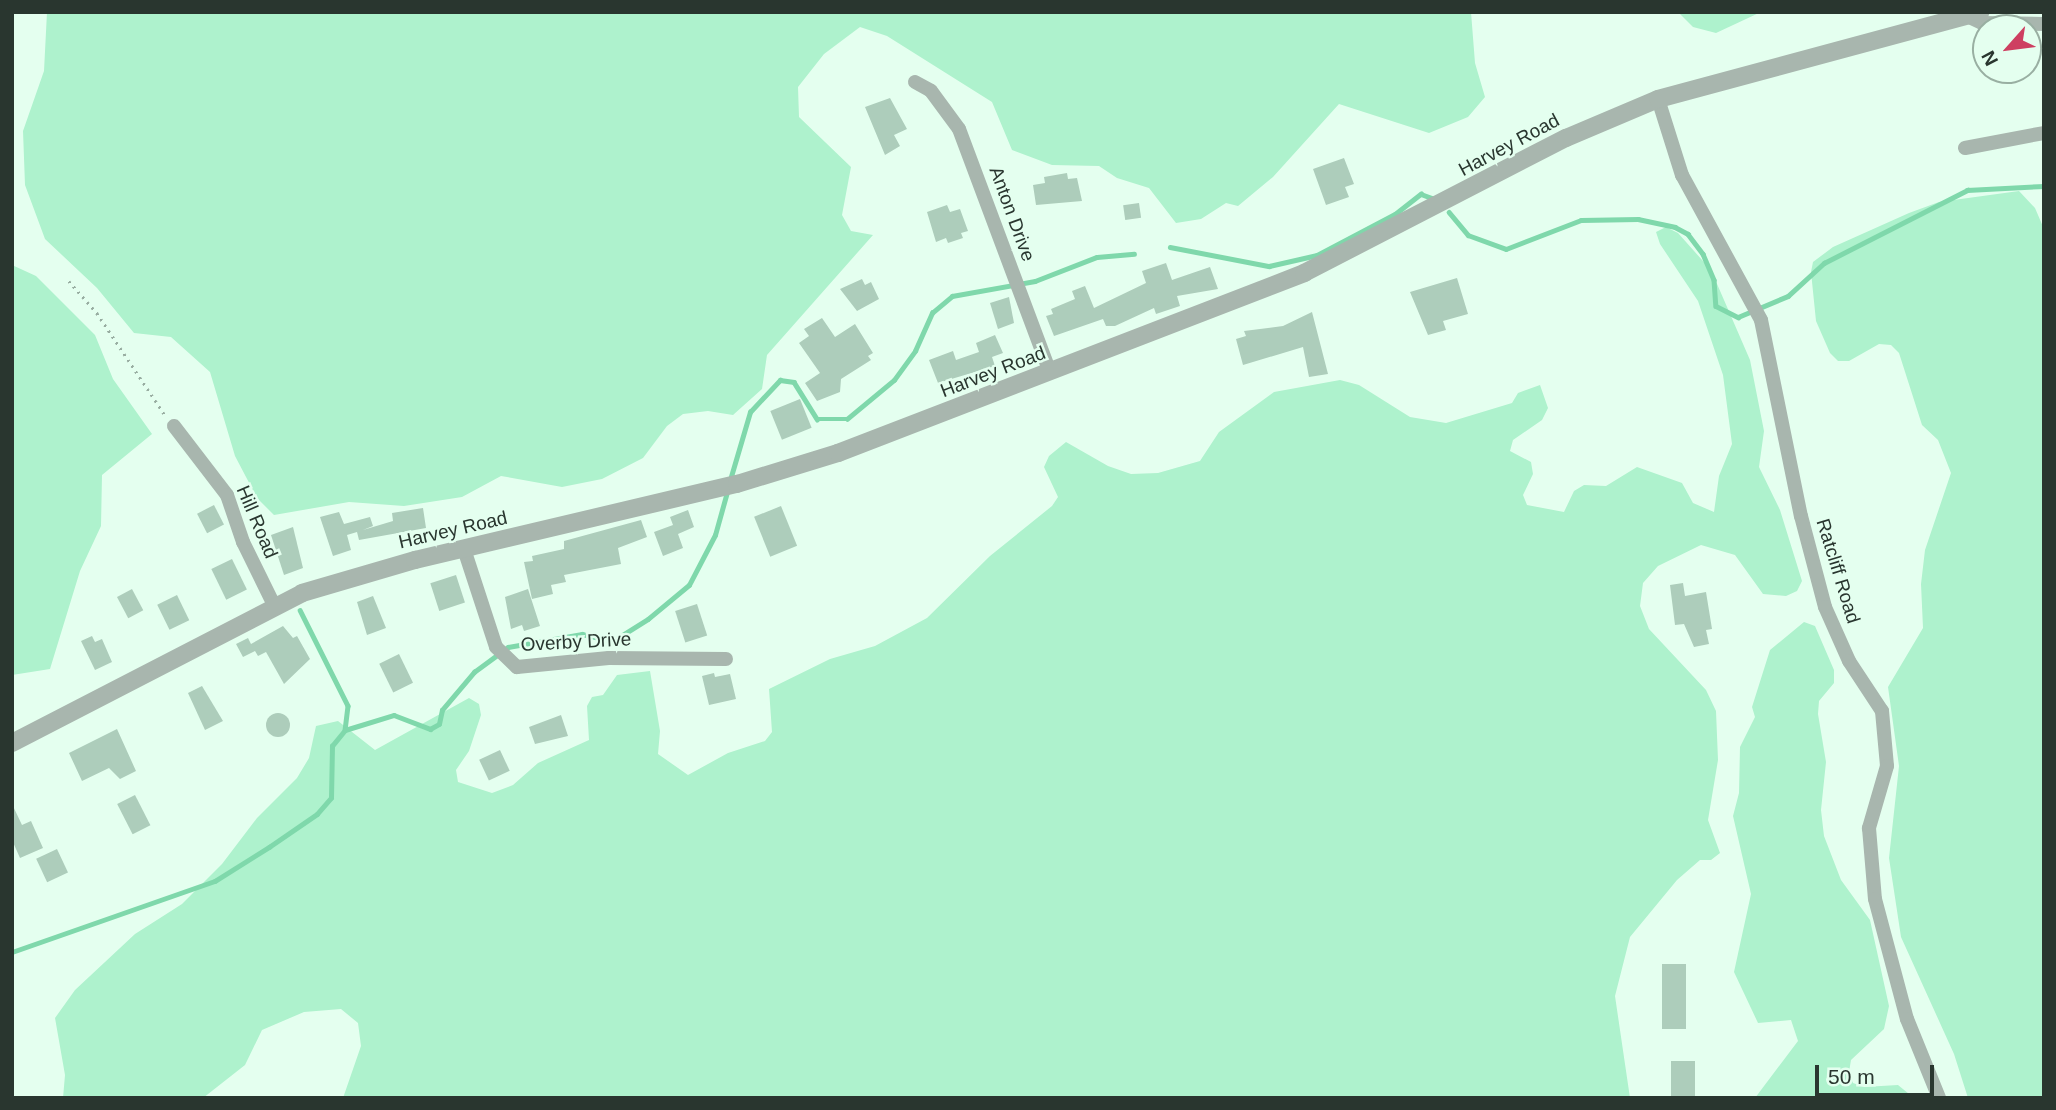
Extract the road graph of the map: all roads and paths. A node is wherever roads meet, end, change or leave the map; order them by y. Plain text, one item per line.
1 (1972, 15) edge
2 (915, 82) dead end
3 (1658, 99) junction
4 (2044, 133) edge
5 (1965, 148) dead end
6 (69, 281) dead end
7 (1050, 373) junction
8 (174, 426) joint
9 (464, 549) junction
10 (274, 605) junction
11 (726, 659) dead end
12 (12, 743) edge
13 (1940, 1098) edge

1 - 3 street, Harvey Road
2 - 7 street, Anton Drive
3 - 7 street, Harvey Road
3 - 13 street, Ratcliff Road
4 - 5 street
6 - 8 path
7 - 9 street, Harvey Road
8 - 10 street, Hill Road
9 - 10 street, Harvey Road
9 - 11 street, Overby Drive
10 - 12 street, Harvey Road

